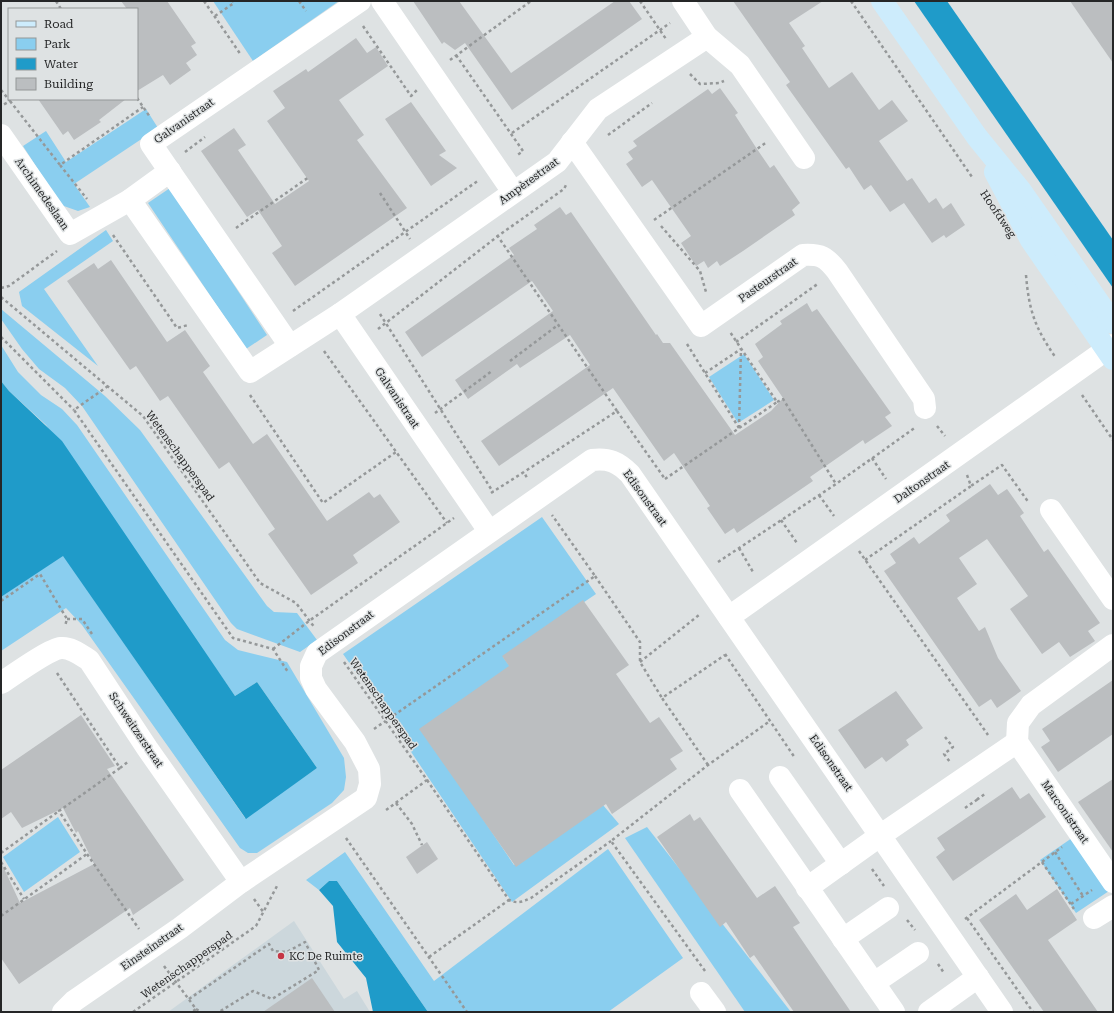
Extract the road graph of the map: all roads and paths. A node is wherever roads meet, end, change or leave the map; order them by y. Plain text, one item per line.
1 (204, 1) edge
2 (360, 1) edge
3 (382, 1) edge
4 (851, 1) edge
5 (882, 1) edge
6 (235, 2) edge
7 (686, 6) edge
8 (215, 16) junction
9 (707, 37) junction
10 (456, 55) dead end
11 (254, 73) junction
12 (1, 90) edge
13 (8, 99) edge
14 (10, 101) joint
15 (1, 106) edge
16 (143, 108) dead end
17 (784, 130) junction
18 (512, 134) junction
19 (1, 135) edge
20 (977, 137) junction
21 (572, 142) junction
22 (804, 158) dead end
23 (60, 165) junction
24 (497, 168) junction
25 (170, 172) junction
26 (309, 177) dead end
27 (976, 182) dead end
28 (513, 192) junction
29 (130, 200) junction
30 (483, 214) junction
31 (101, 217) junction
32 (636, 233) junction
33 (70, 234) junction
34 (218, 241) junction
35 (1026, 270) dead end
36 (837, 271) junction
37 (1, 288) edge
38 (706, 292) dead end
39 (368, 294) junction
40 (1, 297) edge
41 (5, 300) junction
42 (1, 302) edge
43 (291, 312) dead end
44 (340, 314) junction
45 (1113, 323) edge
46 (558, 325) junction
47 (701, 326) junction
48 (193, 330) dead end
49 (311, 332) junction
50 (1, 337) edge
51 (736, 342) dead end
52 (290, 346) junction
53 (1111, 351) edge
54 (510, 361) dead end
55 (492, 371) dead end
56 (250, 372) junction
57 (705, 374) junction
58 (1069, 376) junction
59 (108, 386) junction
60 (777, 402) dead end
61 (439, 409) junction
62 (74, 410) junction
63 (928, 412) junction
64 (416, 426) junction
65 (1113, 440) edge
66 (396, 452) junction
67 (958, 456) junction
68 (524, 472) junction
69 (836, 484) junction
70 (971, 486) junction
71 (494, 492) junction
72 (819, 495) junction
73 (539, 496) junction
74 (471, 506) junction
75 (1051, 510) joint
76 (447, 523) junction
77 (489, 531) junction
78 (847, 535) junction
79 (739, 548) junction
80 (864, 560) junction
81 (699, 574) junction
82 (595, 576) junction
83 (765, 592) junction
84 (1, 600) edge
85 (1113, 600) edge
86 (699, 615) dead end
87 (729, 618) junction
88 (309, 621) junction
89 (745, 640) junction
90 (330, 643) junction
91 (1113, 645) edge
92 (273, 649) junction
93 (53, 652) junction
94 (640, 662) junction
95 (1, 683) edge
96 (316, 689) junction
97 (662, 698) junction
98 (791, 706) junction
99 (385, 722) junction
100 (355, 742) junction
101 (1009, 747) junction
102 (147, 748) junction
103 (708, 765) junction
104 (120, 768) junction
105 (780, 777) dead end
106 (427, 780) junction
107 (740, 790) dead end
108 (396, 803) junction
109 (59, 811) junction
110 (384, 812) dead end
111 (352, 833) dead end
112 (1080, 833) junction
113 (881, 835) junction
114 (346, 837) junction
115 (611, 841) junction
116 (340, 842) dead end
117 (422, 845) dead end
118 (1055, 852) junction
119 (1, 853) edge
120 (87, 854) junction
121 (1, 862) edge
122 (1042, 862) junction
123 (841, 864) junction
124 (241, 882) junction
125 (1113, 882) edge
126 (280, 884) dead end
127 (807, 888) junction
128 (1083, 896) dead end
129 (24, 899) junction
130 (510, 900) junction
131 (1113, 906) edge
132 (888, 908) dead end
133 (1, 916) edge
134 (967, 918) junction
135 (1094, 918) joint
136 (947, 932) junction
137 (843, 939) junction
138 (152, 947) junction
139 (918, 952) dead end
140 (429, 957) junction
141 (978, 977) junction
142 (176, 982) junction
143 (704, 983) joint
144 (874, 983) junction
145 (189, 999) junction
146 (196, 1009) junction
147 (63, 1012) edge
148 (133, 1012) edge
149 (192, 1012) edge
150 (201, 1012) edge
151 (219, 1012) edge
152 (467, 1012) edge
153 (715, 1012) edge
154 (894, 1012) edge
155 (929, 1012) edge
156 (1002, 1012) edge
157 (1033, 1012) edge

1 - 8 path
2 - 11 street, Galvanistraat
3 - 24 street
4 - 27 path, Hoofdweg
5 - 20 main road, Hoofdweg
6 - 8 path
7 - 9 street
7 - 18 path
8 - 11 path
9 - 17 street
9 - 21 street, Ampèrestraat
10 - 18 path
11 - 25 street, Galvanistraat
12 - 13 path
14 - 15 path
14 - 23 path
16 - 23 path
17 - 22 street
17 - 32 path
18 - 24 path
19 - 33 street, Archimedeslaan
20 - 45 main road, Hoofdweg
20 - 53 main road, Hoofdweg
21 - 28 street, Ampèrestraat
21 - 32 street
23 - 31 path
24 - 28 street
24 - 43 path
25 - 29 street, Archimedeslaan
25 - 34 street, Galvanistraat
26 - 34 path
28 - 30 street, Ampèrestraat
29 - 31 street, Archimedeslaan
29 - 56 street
30 - 39 street, Ampèrestraat
30 - 46 path
31 - 33 street, Archimedeslaan
31 - 48 path
32 - 47 street
33 - 37 path
34 - 52 street, Galvanistraat
35 - 58 path
36 - 47 street, Pasteurstraat
36 - 51 path
36 - 63 street, Pasteurstraat
38 - 47 path
39 - 44 street, Ampèrestraat
39 - 61 path
40 - 41 path, Wetenschapperspad
41 - 42 path
41 - 59 path, Wetenschapperspad
44 - 49 street
44 - 64 street, Galvanistraat
46 - 54 path
46 - 68 path
47 - 57 path
49 - 52 street
49 - 66 path
50 - 62 path
52 - 56 street
53 - 58 street, Daltonstraat
55 - 61 path
56 - 66 path
57 - 57 path
58 - 65 path
58 - 67 street, Daltonstraat
59 - 62 path
59 - 88 path, Wetenschapperspad
60 - 69 path
61 - 64 path
61 - 71 path
62 - 92 path
63 - 67 path
63 - 69 path
64 - 74 street, Galvanistraat
66 - 76 path
67 - 70 path
67 - 78 street, Daltonstraat
68 - 71 path
68 - 73 path
69 - 72 path
70 - 75 path
70 - 80 path
71 - 74 path
72 - 78 path
72 - 79 path
73 - 77 street, Edisonstraat
73 - 81 street, Edisonstraat
73 - 82 path
74 - 76 path
74 - 77 street, Galvanistraat
75 - 85 street
76 - 88 path
77 - 90 street, Edisonstraat
78 - 80 path
78 - 83 street, Daltonstraat
79 - 81 path
79 - 83 path
80 - 101 path
81 - 87 street, Edisonstraat
82 - 94 path
82 - 99 path
83 - 87 street, Daltonstraat
84 - 93 path
86 - 94 path
87 - 89 street, Edisonstraat
88 - 90 path, Wetenschapperspad
88 - 92 path
89 - 97 path
89 - 98 street, Edisonstraat
90 - 96 street, Edisonstraat
90 - 99 path, Wetenschapperspad
91 - 101 street
92 - 96 path
93 - 95 street
93 - 102 street, Schweitzerstraat
93 - 104 path
94 - 97 path
96 - 100 street, Edisonstraat
97 - 103 path
98 - 103 path
98 - 113 street, Edisonstraat
99 - 100 path
99 - 106 path, Wetenschapperspad
100 - 124 street, Edisonstraat
101 - 112 street, Marconistraat
101 - 113 street
102 - 104 path
102 - 124 street, Schweitzerstraat
103 - 115 path
104 - 109 path
105 - 123 street
106 - 108 path
106 - 130 path, Wetenschapperspad
107 - 127 street
108 - 110 path
108 - 117 path
109 - 119 path
109 - 120 path
111 - 114 path
112 - 118 path
112 - 125 street, Marconistraat
113 - 123 street
113 - 136 street, Edisonstraat
114 - 116 path
114 - 140 path
115 - 130 path
115 - 143 path
118 - 122 path
118 - 128 path
120 - 129 path
120 - 138 path
121 - 129 path
122 - 134 path
122 - 135 path
123 - 127 street
124 - 138 street, Einsteinstraat
126 - 142 path, Wetenschapperspad
127 - 137 street
129 - 133 path
130 - 140 path
131 - 135 street
132 - 137 street
134 - 136 path
134 - 157 path
136 - 141 street, Edisonstraat
137 - 144 street
138 - 142 path
138 - 147 street, Einsteinstraat
139 - 144 street
140 - 152 path
141 - 155 street
141 - 156 street, Edisonstraat
142 - 145 path
142 - 148 path, Wetenschapperspad
143 - 153 street
144 - 154 street
145 - 146 path
145 - 151 path
146 - 149 path
146 - 150 path

